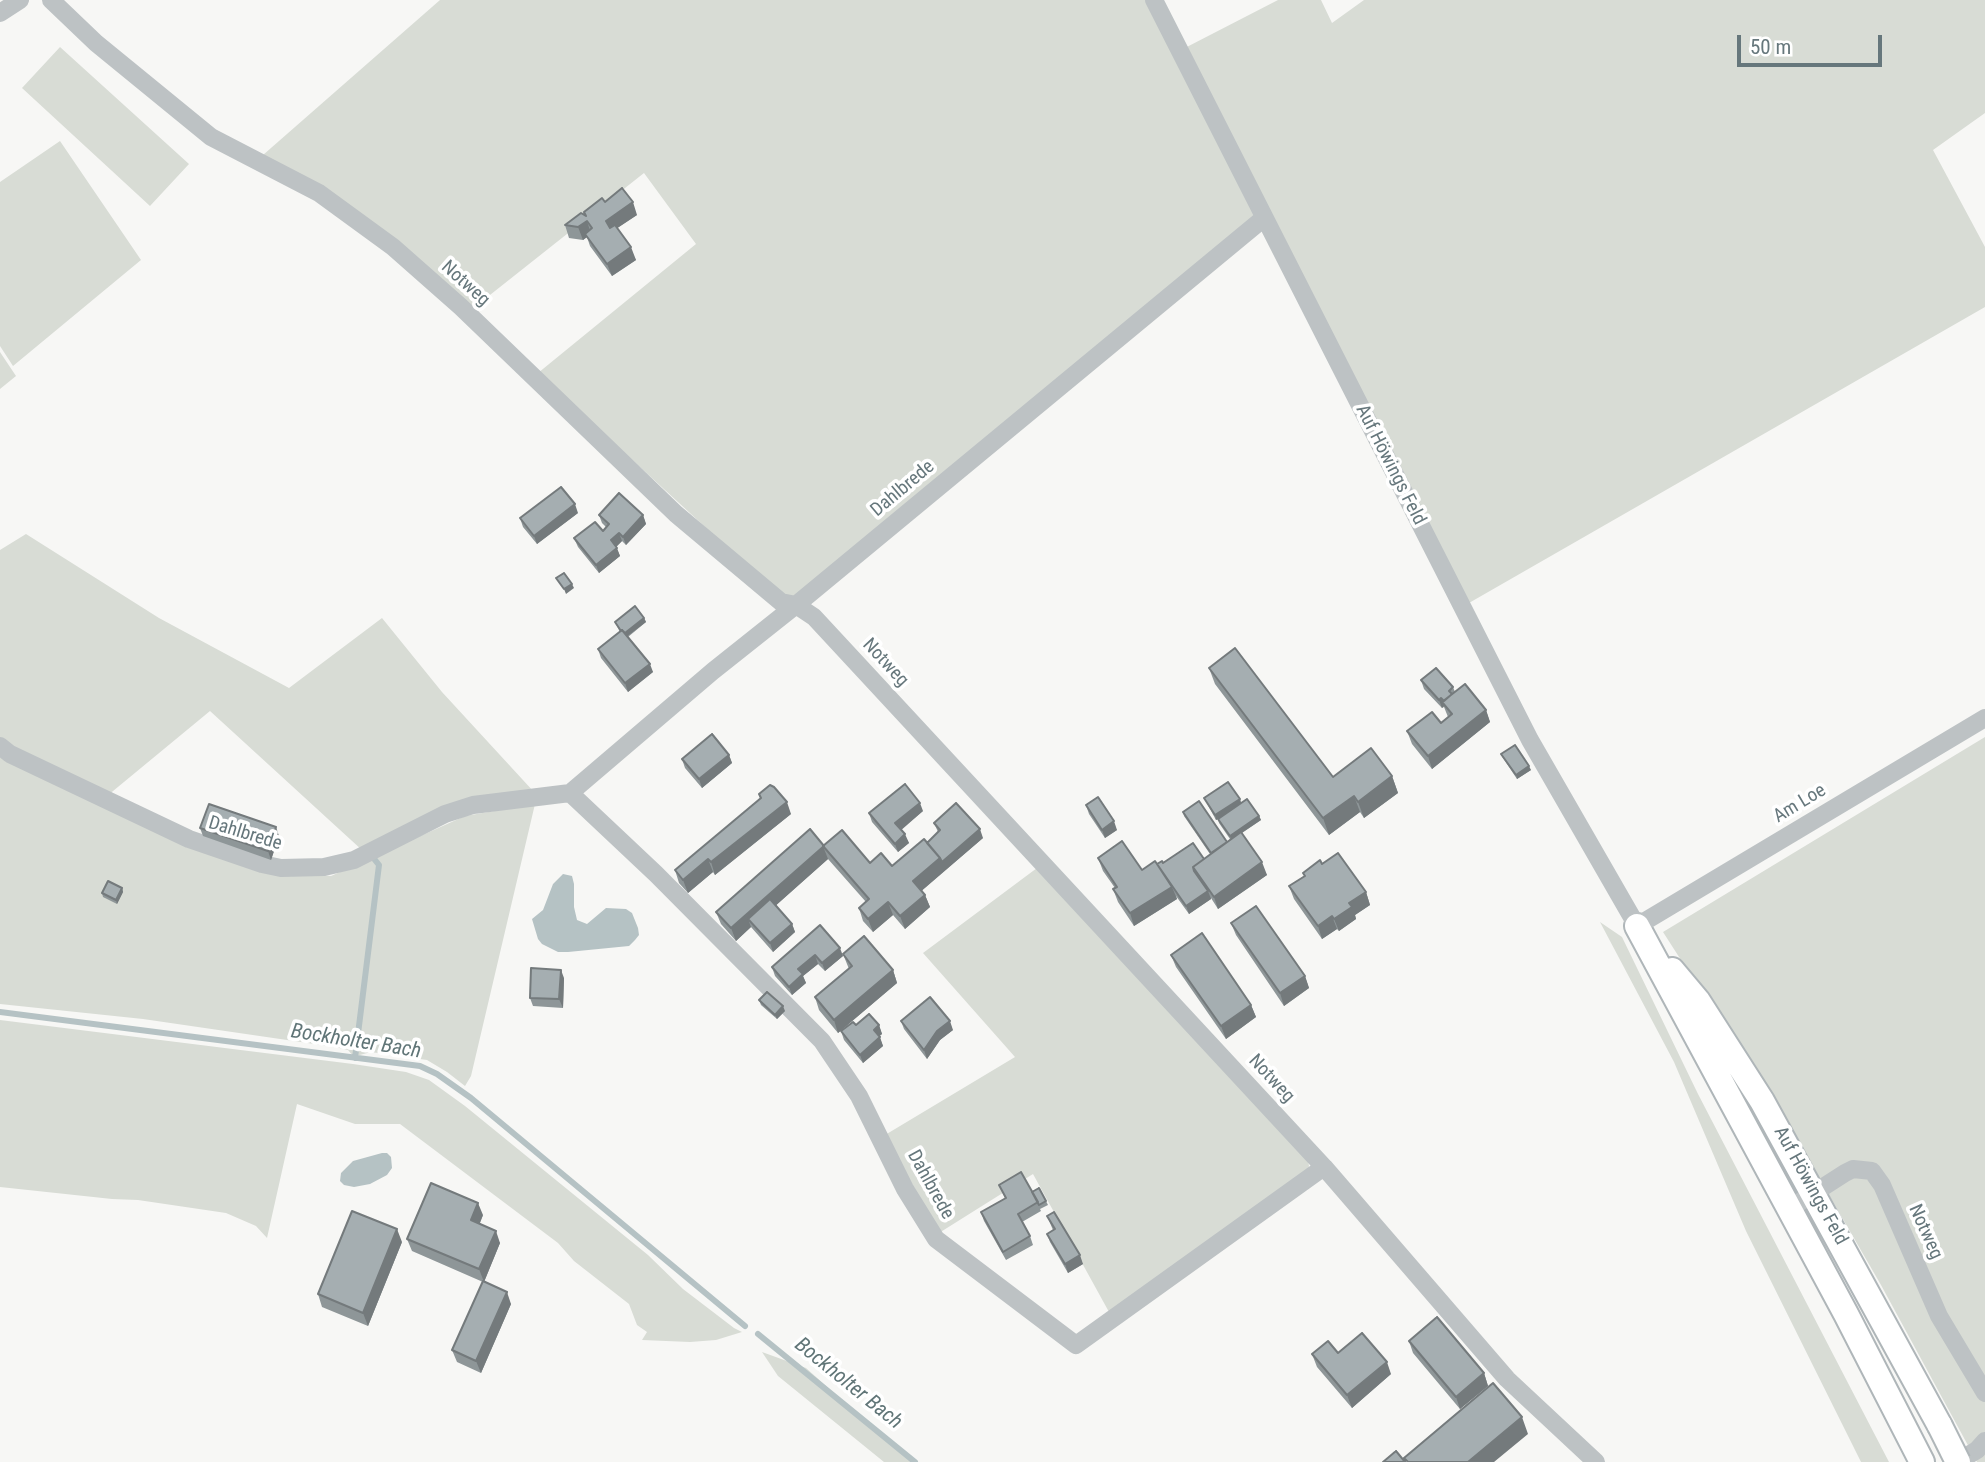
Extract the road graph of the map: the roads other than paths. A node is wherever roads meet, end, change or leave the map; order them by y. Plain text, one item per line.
1 (20, 0) edge
2 (51, 0) edge
3 (1154, 0) edge
4 (0, 13) edge
5 (1264, 218) junction
6 (796, 605) junction
7 (1985, 718) edge
8 (0, 746) edge
9 (570, 793) junction
10 (1637, 926) junction
11 (1324, 1167) junction
12 (1815, 1194) junction
13 (1789, 1209) junction
14 (1985, 1393) edge
15 (1985, 1441) edge
16 (1916, 1452) edge
17 (1596, 1462) edge
18 (1957, 1462) edge

1 - 4 street
2 - 6 street, Notweg
3 - 5 street, Auf Höwings Feld
5 - 6 street, Dahlbrede
5 - 10 street, Auf Höwings Feld
6 - 9 street, Dahlbrede
6 - 11 street, Notweg
7 - 10 street, Am Loe
8 - 9 street, Dahlbrede
9 - 11 street, Dahlbrede
10 - 12 main road, Auf Höwings Feld
10 - 13 main road, Auf Höwings Feld
11 - 17 street, Notweg
12 - 13 street, Notweg
12 - 14 street, Notweg
12 - 18 main road, Auf Höwings Feld, bridge
13 - 16 main road, Auf Höwings Feld
15 - 18 street

